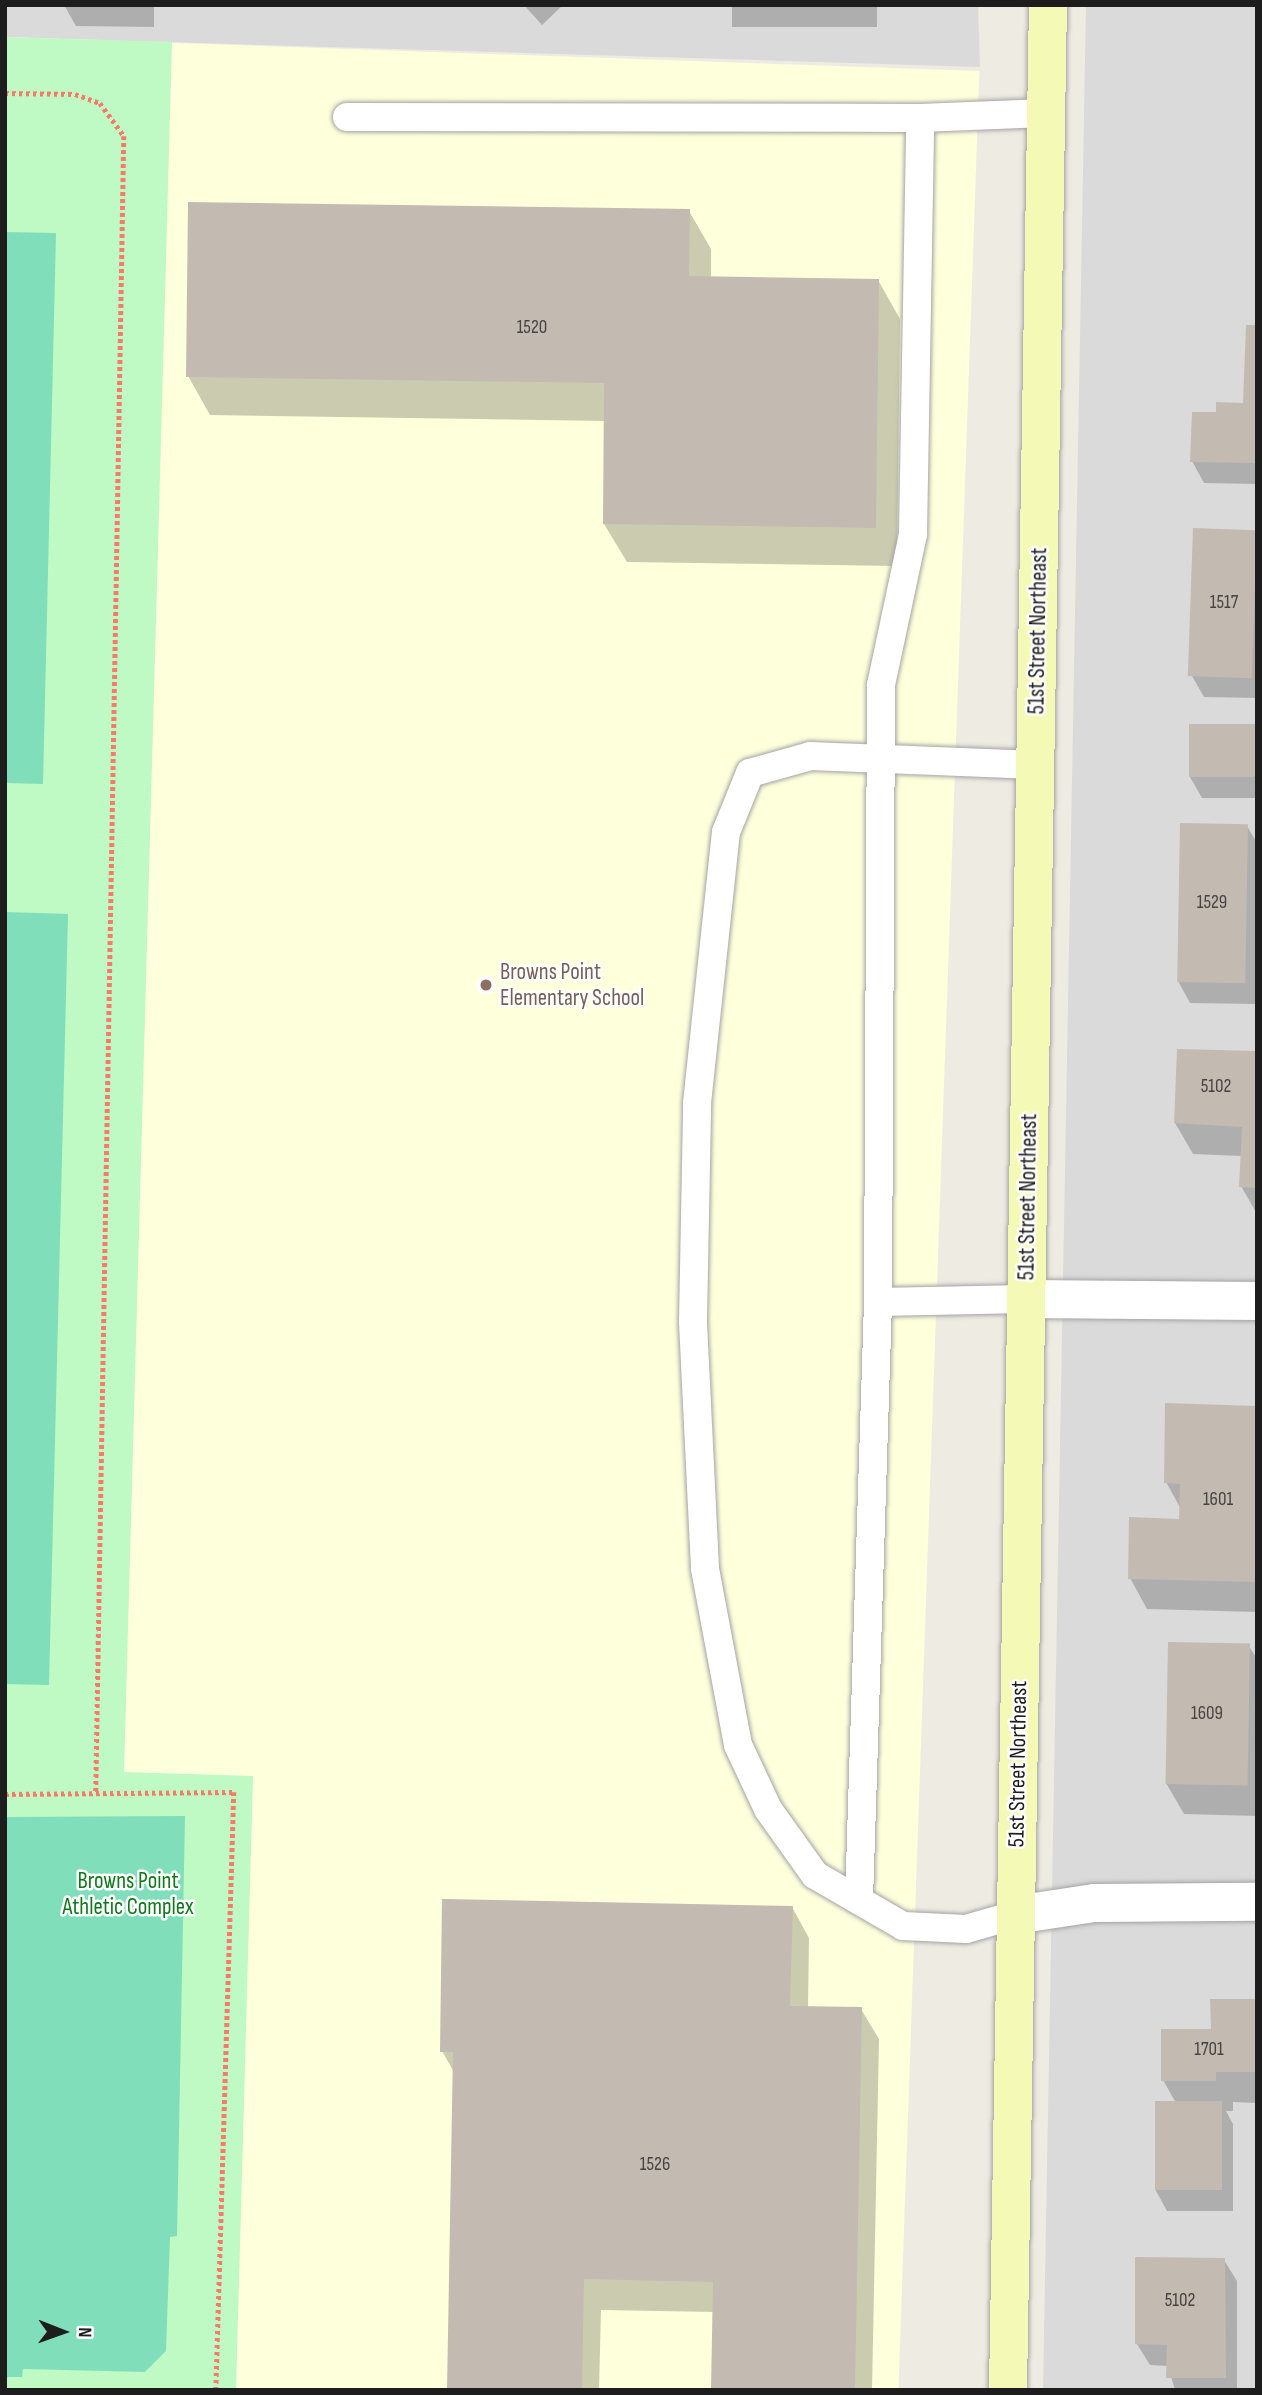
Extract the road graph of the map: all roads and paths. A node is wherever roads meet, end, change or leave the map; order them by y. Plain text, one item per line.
1 (1048, 5) edge
2 (5, 93) edge
3 (1046, 113) junction
4 (348, 117) dead end
5 (920, 118) junction
6 (883, 762) junction
7 (1035, 765) junction
8 (1027, 1299) junction
9 (1257, 1301) edge
10 (878, 1302) junction
11 (5, 1794) edge
12 (96, 1794) junction
13 (859, 1900) junction
14 (1257, 1902) edge
15 (1015, 1915) junction
16 (216, 2390) edge
17 (1009, 2390) edge

1 - 3 street, 51st Street Northeast
2 - 12 path
3 - 5 lane
3 - 7 street, 51st Street Northeast
4 - 5 lane
5 - 6 lane
6 - 7 lane
6 - 10 lane
6 - 13 lane
7 - 8 street, 51st Street Northeast
8 - 9 street
8 - 10 lane
8 - 15 street, 51st Street Northeast
10 - 13 lane
11 - 12 path
12 - 16 path
13 - 15 lane
14 - 15 street
15 - 17 street, 51st Street Northeast

